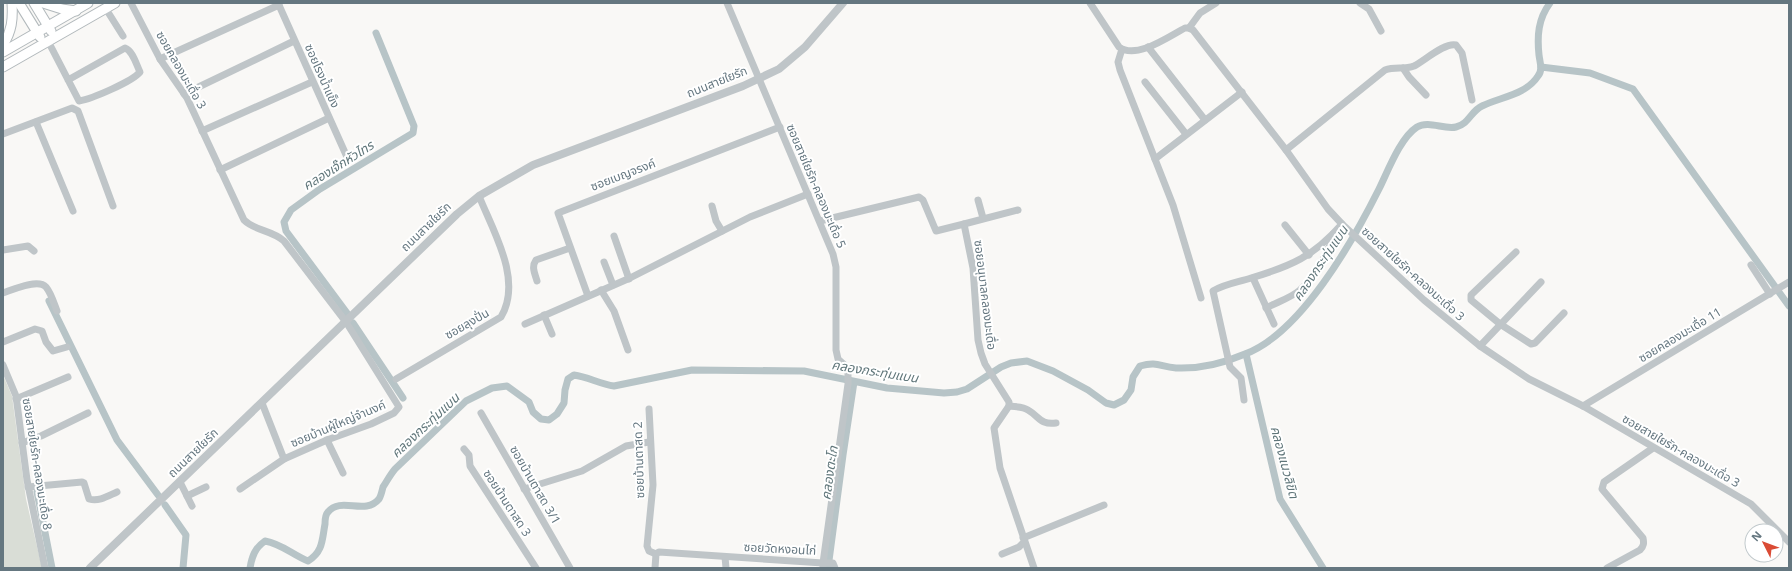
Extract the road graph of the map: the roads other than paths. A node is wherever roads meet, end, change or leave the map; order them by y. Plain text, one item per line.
1 (12, 3) edge
2 (19, 3) edge
3 (34, 3) edge
4 (43, 3) edge
5 (88, 3) edge
6 (115, 3) edge
7 (131, 3) edge
8 (727, 3) edge
9 (843, 3) edge
10 (1090, 3) edge
11 (1216, 3) edge
12 (1360, 3) edge
13 (278, 4) edge
14 (106, 9) junction
15 (76, 11) junction
16 (48, 26) junction
17 (1189, 28) junction
18 (1381, 31) dead end
19 (37, 32) junction
20 (123, 36) dead end
21 (49, 41) junction
22 (294, 41) junction
23 (3, 45) edge
24 (1148, 47) junction
25 (1122, 49) junction
26 (3, 52) edge
27 (160, 59) junction
28 (3, 67) edge
29 (1403, 68) junction
30 (759, 78) junction
31 (68, 80) junction
32 (312, 82) junction
33 (1145, 82) dead end
34 (1242, 92) junction
35 (184, 94) junction
36 (1426, 95) dead end
37 (1472, 100) dead end
38 (329, 118) junction
39 (1205, 120) junction
40 (36, 122) junction
41 (780, 127) junction
42 (202, 131) junction
43 (3, 134) edge
44 (1186, 134) junction
45 (1286, 150) junction
46 (347, 157) dead end
47 (1155, 159) junction
48 (220, 170) junction
49 (808, 194) junction
50 (479, 196) junction
51 (978, 200) dead end
52 (113, 206) dead end
53 (712, 206) dead end
54 (1018, 210) dead end
55 (73, 211) dead end
56 (983, 218) junction
57 (820, 222) junction
58 (964, 224) junction
59 (1285, 224) dead end
60 (1342, 224) junction
61 (722, 231) junction
62 (1333, 234) junction
63 (614, 236) dead end
64 (570, 248) junction
65 (3, 250) edge
66 (34, 251) dead end
67 (1516, 252) dead end
68 (1309, 255) junction
69 (604, 262) dead end
70 (1751, 265) dead end
71 (1253, 278) junction
72 (629, 279) junction
73 (537, 282) dead end
74 (1541, 282) dead end
75 (1789, 282) edge
76 (613, 285) junction
77 (601, 290) junction
78 (1772, 292) junction
79 (3, 293) edge
80 (588, 296) junction
81 (1202, 298) dead end
82 (1266, 308) junction
83 (57, 311) dead end
84 (1564, 313) dead end
85 (544, 315) junction
86 (346, 322) junction
87 (525, 324) dead end
88 (1274, 324) dead end
89 (1500, 324) junction
90 (552, 334) dead end
91 (3, 342) edge
92 (1480, 346) junction
93 (67, 347) dead end
94 (628, 350) dead end
95 (3, 365) edge
96 (849, 373) joint
97 (68, 377) dead end
98 (396, 379) dead end
99 (16, 399) junction
100 (1244, 400) dead end
101 (262, 403) junction
102 (1009, 406) junction
103 (1583, 406) junction
104 (648, 409) dead end
105 (88, 413) dead end
106 (481, 414) dead end
107 (1056, 423) dead end
108 (327, 440) junction
109 (649, 442) junction
110 (22, 443) junction
111 (1653, 448) junction
112 (464, 449) dead end
113 (284, 459) junction
114 (343, 473) dead end
115 (180, 482) junction
116 (28, 487) junction
117 (206, 487) dead end
118 (240, 488) dead end
119 (524, 488) junction
120 (116, 492) dead end
121 (187, 496) junction
122 (1104, 505) dead end
123 (192, 506) dead end
124 (1024, 540) junction
125 (1789, 542) edge
126 (656, 554) junction
127 (1002, 554) dead end
128 (725, 557) junction
129 (778, 560) junction
130 (828, 565) edge
131 (45, 568) edge
132 (90, 568) edge
133 (536, 568) edge
134 (570, 568) edge
135 (655, 568) edge
136 (726, 568) edge
137 (777, 568) edge
138 (1034, 568) edge
139 (1607, 568) edge

1 - 23 main road
2 - 19 main road
3 - 16 main road
4 - 15 main road
5 - 15 main road
6 - 14 main road
7 - 27 street, ซอยคลองมะเดื่อ 3
8 - 30 street, ซอยสายใยรัก-คลองมะเดื่อ 5
9 - 30 street, ถนนสายใยรัก
10 - 25 street
11 - 17 street
12 - 18 street
13 - 22 street, ซอยโรงน้ำแข็ง
13 - 27 street
14 - 20 street
14 - 21 main road
15 - 16 main road
16 - 19 main road
16 - 21 main road
17 - 24 street
17 - 34 street, ซอยสายใยรัก-คลองมะเดื่อ 3
19 - 21 main road
19 - 26 main road
21 - 28 main road
21 - 31 street
22 - 32 street, ซอยโรงน้ำแข็ง
22 - 35 street
24 - 25 street
24 - 39 street
25 - 47 street
27 - 35 street, ซอยคลองมะเดื่อ 3
29 - 36 street
29 - 37 street
29 - 45 street
30 - 41 street, ซอยสายใยรัก-คลองมะเดื่อ 5
30 - 50 street, ถนนสายใยรัก
31 - 31 street
32 - 38 street, ซอยโรงน้ำแข็ง
32 - 42 street
33 - 44 street
34 - 39 street
34 - 45 street, ซอยสายใยรัก-คลองมะเดื่อ 3
35 - 42 street, ซอยคลองมะเดื่อ 3
38 - 46 street, ซอยโรงน้ำแข็ง
38 - 48 street
39 - 44 street
40 - 43 street
40 - 52 street
40 - 55 street
41 - 49 street, ซอยสายใยรัก-คลองมะเดื่อ 5
41 - 64 street, ซอยเบญจรงค์
42 - 48 street, ซอยคลองมะเดื่อ 3
44 - 47 street
45 - 60 street, ซอยสายใยรัก-คลองมะเดื่อ 3
47 - 81 street
48 - 86 street, ซอยคลองมะเดื่อ 3
49 - 57 street, ซอยสายใยรัก-คลองมะเดื่อ 5
49 - 61 street
50 - 86 street, ถนนสายใยรัก
50 - 98 street, ซอยลุงปั่น
51 - 56 street
53 - 61 street
54 - 56 street
56 - 58 street
57 - 58 street
57 - 96 street, ซอยสายใยรัก-คลองมะเดื่อ 5
58 - 102 street, ซอยอนุบาลคลองมะเดื่อ
59 - 68 street
60 - 62 street
60 - 92 street, ซอยสายใยรัก-คลองมะเดื่อ 3
61 - 72 street
62 - 68 street
62 - 82 street
63 - 72 street
64 - 73 street
64 - 80 street, ซอยเบญจรงค์
65 - 66 street
67 - 89 street
68 - 71 street
69 - 76 street
70 - 78 street
71 - 82 street
71 - 100 street
72 - 76 street
74 - 89 street
75 - 78 street, ซอยคลองมะเดื่อ 11
76 - 77 street
77 - 80 street
77 - 94 street
78 - 103 street, ซอยคลองมะเดื่อ 11
79 - 83 street
80 - 85 street
82 - 88 street
84 - 89 street
85 - 87 street
85 - 90 street
86 - 101 street, ถนนสายใยรัก
86 - 108 street, ซอยบ้านผู้ใหญ่จำนงค์
89 - 92 street
91 - 93 street
92 - 103 street, ซอยสายใยรัก-คลองมะเดื่อ 3
95 - 99 street, ซอยสายใยรัก-คลองมะเดื่อ 8
96 - 130 street, ซอยวัดหงอนไก่
97 - 99 street
99 - 110 street, ซอยสายใยรัก-คลองมะเดื่อ 8
101 - 113 street
101 - 115 street, ถนนสายใยรัก
102 - 107 street
102 - 124 street
103 - 111 street, ซอยสายใยรัก-คลองมะเดื่อ 3
104 - 109 street, ซอยบ้านตาสด 2
105 - 110 street
106 - 119 street, ซอยบ้านตาสด 3/1
108 - 113 street, ซอยบ้านผู้ใหญ่จำนงค์
108 - 114 street
109 - 119 street
109 - 126 street, ซอยบ้านตาสด 2
110 - 116 street, ซอยสายใยรัก-คลองมะเดื่อ 8
111 - 125 street, ซอยสายใยรัก-คลองมะเดื่อ 3
111 - 139 street
112 - 133 street, ซอยบ้านตาสด 3
113 - 118 street, ซอยบ้านผู้ใหญ่จำนงค์
115 - 121 street
115 - 132 street, ถนนสายใยรัก
116 - 120 street
116 - 131 street, ซอยสายใยรัก-คลองมะเดื่อ 8
117 - 121 street
119 - 134 street, ซอยบ้านตาสด 3/1
121 - 123 street
122 - 124 street
124 - 127 street
124 - 138 street
126 - 128 street, ซอยวัดหงอนไก่
126 - 135 street
128 - 129 street, ซอยวัดหงอนไก่
128 - 136 street
129 - 130 street, ซอยวัดหงอนไก่
129 - 137 street

